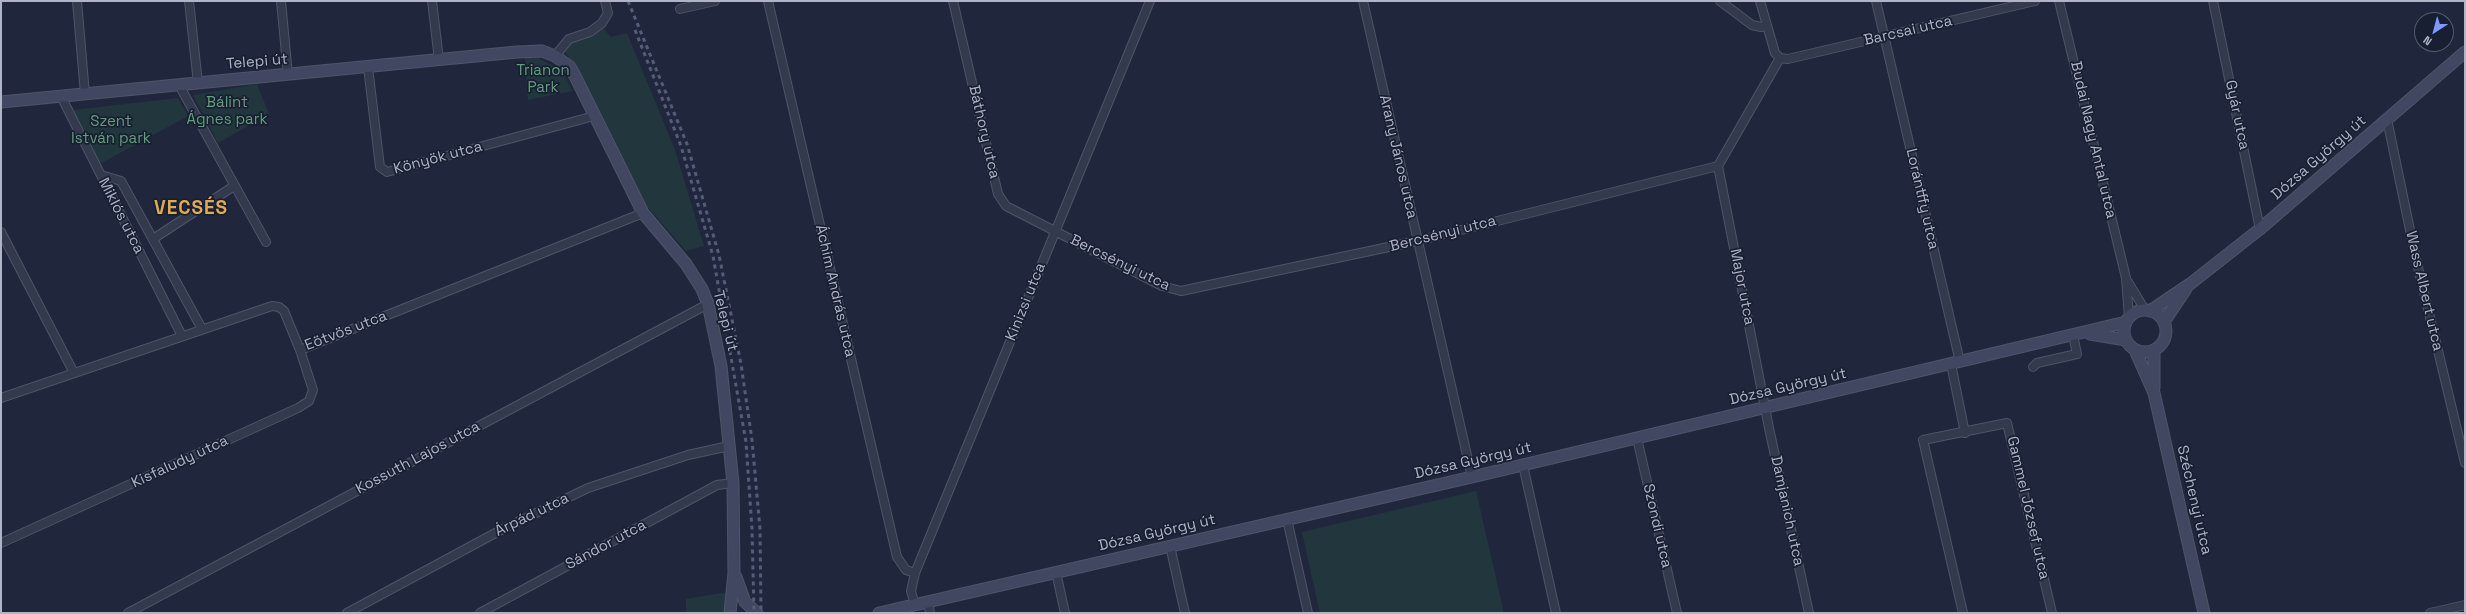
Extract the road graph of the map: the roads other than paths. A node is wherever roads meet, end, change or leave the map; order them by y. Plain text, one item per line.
1 (77, 1) edge
2 (189, 1) edge
3 (281, 1) edge
4 (432, 1) edge
5 (605, 1) edge
6 (715, 1) edge
7 (768, 1) edge
8 (953, 1) edge
9 (1150, 1) edge
10 (1363, 1) edge
11 (1720, 1) edge
12 (1760, 1) edge
13 (1876, 1) edge
14 (2035, 1) edge
15 (2059, 1) edge
16 (2213, 1) edge
17 (680, 9) dead end
18 (1766, 26) junction
19 (1885, 36) junction
20 (2465, 52) edge
21 (556, 56) junction
22 (1780, 58) junction
23 (438, 60) junction
24 (368, 67) junction
25 (288, 75) junction
26 (198, 83) junction
27 (179, 85) junction
28 (85, 94) junction
29 (61, 96) junction
30 (1, 102) edge
31 (594, 116) junction
32 (2387, 119) junction
33 (1718, 166) junction
34 (101, 175) junction
35 (234, 186) junction
36 (642, 213) junction
37 (2260, 229) junction
38 (1, 232) edge
39 (1055, 232) junction
40 (154, 239) junction
41 (1417, 241) junction
42 (266, 242) dead end
43 (2126, 278) junction
44 (2190, 284) junction
45 (708, 304) junction
46 (2147, 310) junction
47 (2128, 320) junction
48 (2164, 322) junction
49 (202, 329) junction
50 (2077, 334) junction
51 (182, 336) junction
52 (2126, 340) junction
53 (300, 350) junction
54 (2136, 350) junction
55 (2154, 350) junction
56 (1955, 363) junction
57 (2033, 367) dead end
58 (74, 373) junction
59 (2154, 394) junction
60 (1, 398) edge
61 (1765, 408) junction
62 (1965, 433) junction
63 (1637, 438) junction
64 (729, 446) junction
65 (2465, 463) edge
66 (1523, 465) junction
67 (1472, 477) junction
68 (733, 482) junction
69 (1287, 519) junction
70 (1, 543) edge
71 (1170, 546) junction
72 (1056, 572) junction
73 (734, 573) junction
74 (915, 574) junction
75 (928, 602) junction
76 (915, 605) junction
77 (2465, 605) edge
78 (754, 611) edge
79 (128, 613) edge
80 (347, 613) edge
81 (480, 613) edge
82 (730, 613) edge
83 (736, 613) edge
84 (880, 613) edge
85 (930, 613) edge
86 (1065, 613) edge
87 (1185, 613) edge
88 (1308, 613) edge
89 (1556, 613) edge
90 (1677, 613) edge
91 (1809, 613) edge
92 (1963, 613) edge
93 (2052, 613) edge
94 (2204, 613) edge
95 (2430, 613) edge

1 - 28 street
2 - 26 street
3 - 25 street
4 - 23 street
5 - 21 street
6 - 17 street
7 - 74 street, Áchim András utca
8 - 39 street, Báthory utca
9 - 39 street, Kinizsi utca
10 - 41 street, Arany János utca
11 - 18 street
12 - 18 street
13 - 19 street, Lorántffy utca
14 - 19 street, Barcsai utca
15 - 43 street, Budai Nagy Antal utca
16 - 37 street, Gyár utca
18 - 22 street
19 - 22 street, Barcsai utca
19 - 56 street, Lorántffy utca
20 - 32 main road, Dózsa György út
21 - 23 main road, Telepi út
21 - 31 main road, Telepi út
22 - 33 street
23 - 24 main road, Telepi út
24 - 25 main road, Telepi út
24 - 31 street, Könyök utca
25 - 26 main road, Telepi út
26 - 27 main road, Telepi út
27 - 28 main road, Telepi út
27 - 35 street
28 - 29 main road, Telepi út
29 - 30 main road, Telepi út
29 - 34 street, Miklós utca
31 - 36 main road, Telepi út
32 - 37 main road, Dózsa György út
32 - 65 street, Wass Albert utca
33 - 41 street, Bercsényi utca
33 - 61 street, Major utca
34 - 40 street
34 - 51 street, Miklós utca
35 - 40 street
35 - 42 street
36 - 45 main road, Telepi út
36 - 53 street, Eötvös utca
37 - 44 main road, Dózsa György út
38 - 58 street
39 - 41 street, Bercsényi utca
39 - 74 street, Kinizsi utca
40 - 49 street
41 - 67 street, Arany János utca
43 - 46 street, Budai Nagy Antal utca
43 - 47 street, Budai Nagy Antal utca
44 - 46 main road, Dózsa György út
44 - 48 main road, Dózsa György út
45 - 64 main road, Telepi út
45 - 79 street, Kossuth Lajos utca
46 - 47 main road
46 - 48 main road
47 - 50 main road, Dózsa György út
47 - 52 main road
48 - 55 main road
49 - 51 street, Eötvös utca
49 - 53 street, Eötvös utca
50 - 52 main road, Dózsa György út
50 - 56 main road, Dózsa György út
50 - 57 street
51 - 58 street, Eötvös utca
52 - 54 main road
53 - 70 street, Kisfaludy utca
54 - 55 main road
54 - 59 main road, Széchenyi utca
55 - 59 main road, Széchenyi utca
56 - 61 main road, Dózsa György út
56 - 62 street, Lorántffy utca
58 - 60 street, Eötvös utca
59 - 94 main road, Széchenyi utca
61 - 63 main road, Dózsa György út
61 - 91 street, Damjanich utca
62 - 92 street
62 - 93 street, Gammel József utca
63 - 66 main road, Dózsa György út
63 - 90 street, Szondi utca
64 - 68 main road, Telepi út
64 - 80 street, Árpád utca
66 - 67 main road, Dózsa György út
66 - 89 street
67 - 69 main road, Dózsa György út
68 - 73 main road, Telepi út
68 - 81 street, Sándor utca
69 - 71 main road, Dózsa György út
69 - 88 street
71 - 72 main road, Dózsa György út
71 - 87 street
72 - 75 main road, Dózsa György út
72 - 86 street
73 - 78 main road
73 - 82 main road, Telepi út
74 - 76 street, Kinizsi utca
75 - 76 main road, Dózsa György út
75 - 85 street
76 - 84 main road, Dózsa György út
77 - 95 street
78 - 83 main road

